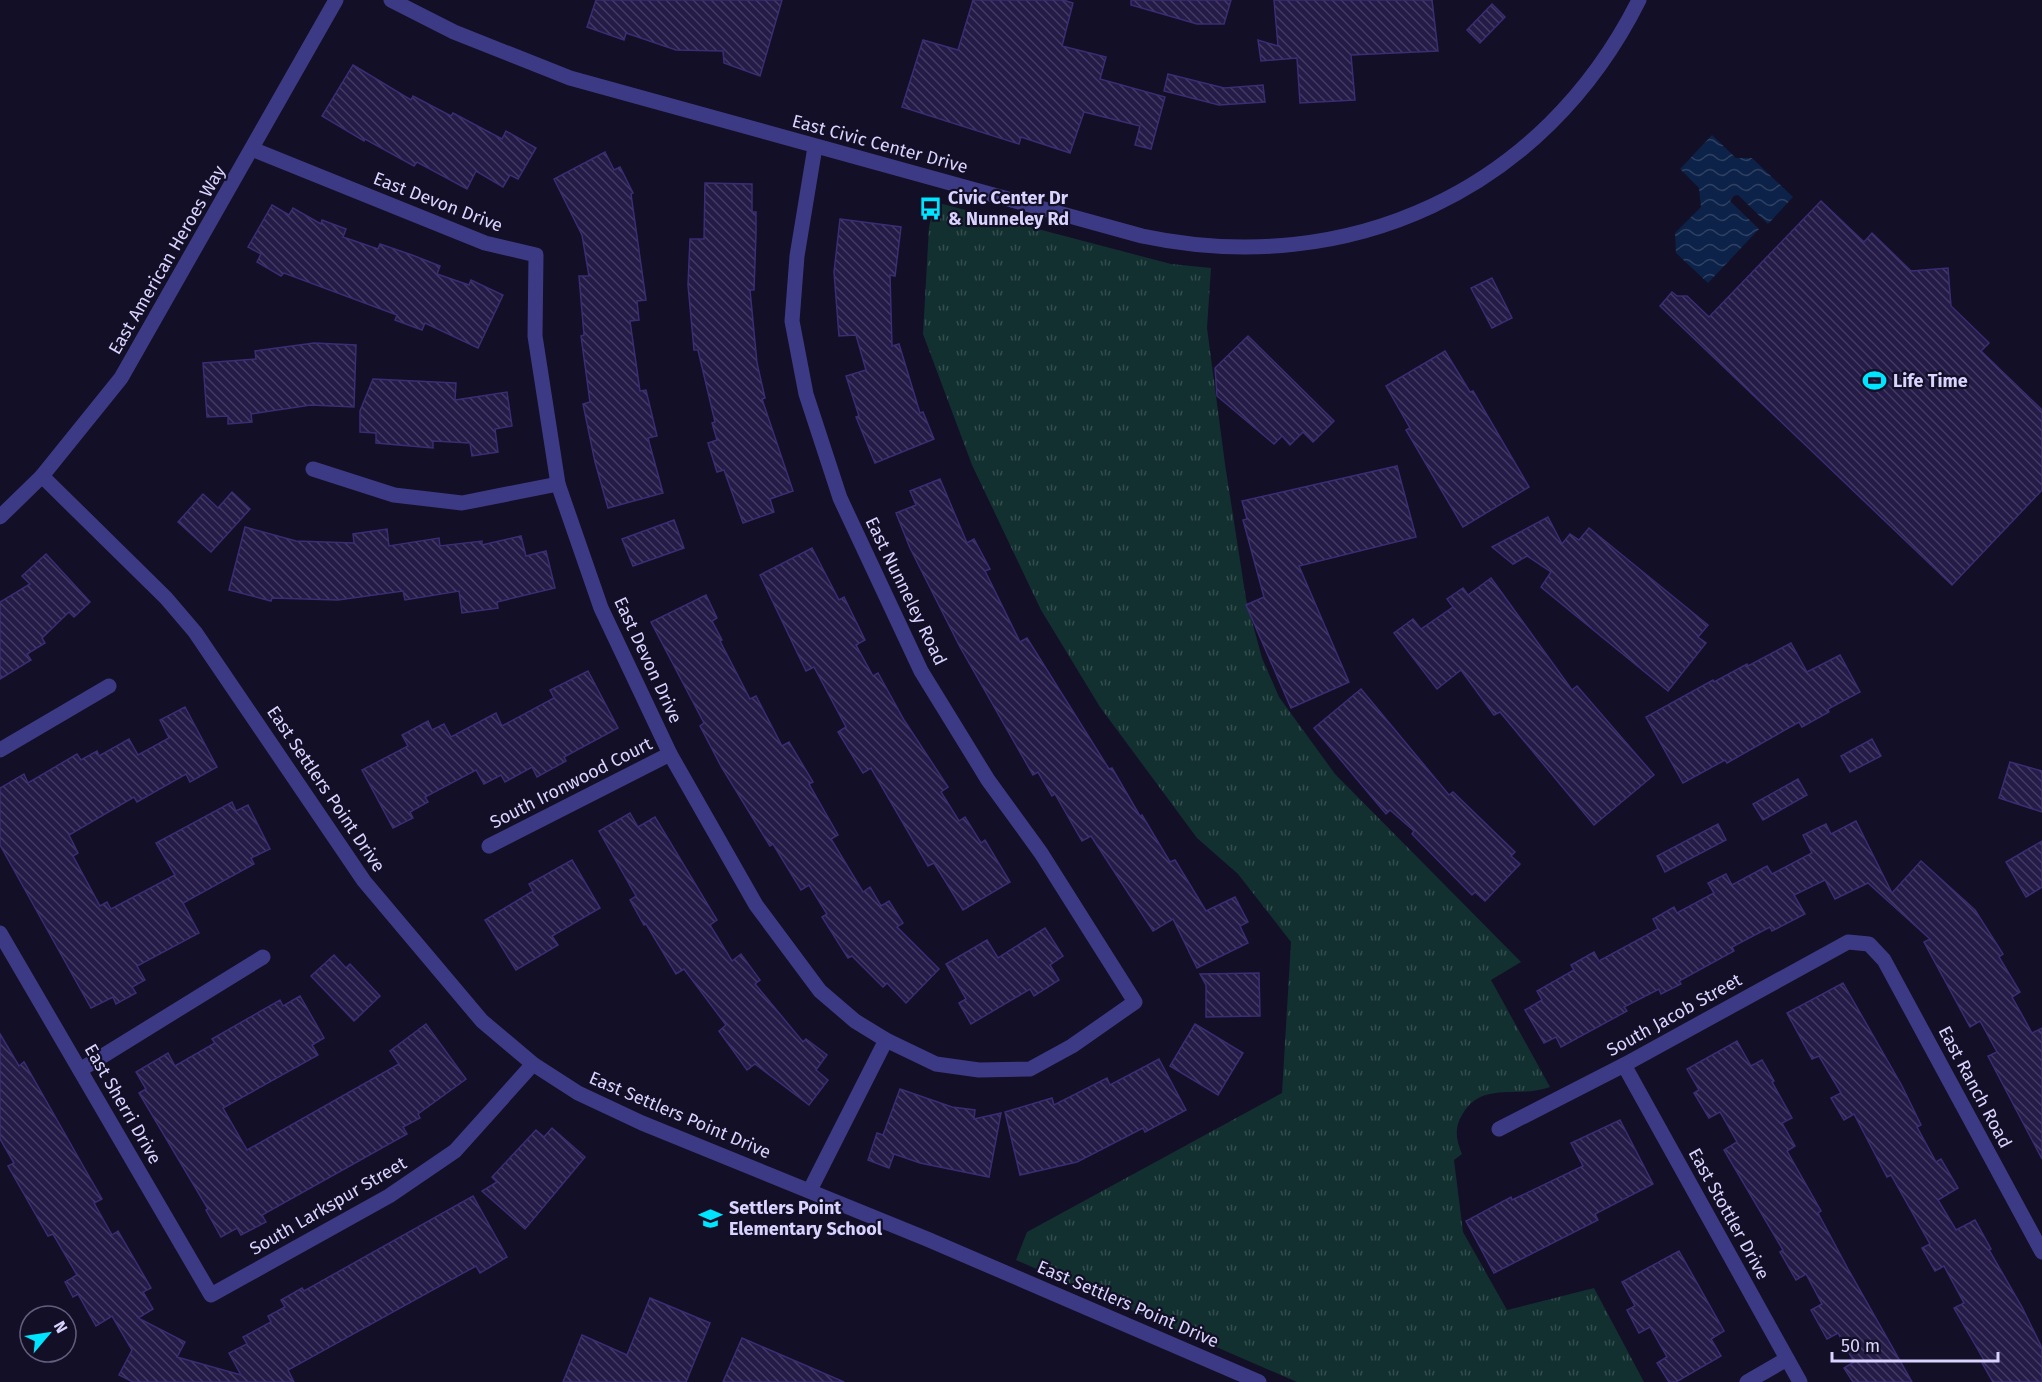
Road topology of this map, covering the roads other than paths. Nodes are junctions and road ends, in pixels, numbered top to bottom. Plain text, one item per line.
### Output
1 (336, 0) edge
2 (391, 0) edge
3 (1639, 0) edge
4 (815, 147) junction
5 (252, 149) junction
6 (313, 469) dead end
7 (42, 476) junction
8 (558, 484) junction
9 (0, 517) edge
10 (110, 686) dead end
11 (0, 750) edge
12 (670, 754) junction
13 (489, 846) dead end
14 (0, 933) edge
15 (1869, 944) joint
16 (263, 957) dead end
17 (1135, 1002) joint
18 (886, 1040) junction
19 (533, 1064) junction
20 (1624, 1065) junction
21 (80, 1070) junction
22 (1499, 1129) dead end
23 (810, 1190) junction
24 (2042, 1252) edge
25 (211, 1295) joint
26 (1786, 1359) junction
27 (1259, 1382) edge
28 (1747, 1382) edge
29 (1800, 1382) edge

1 - 5 street, East American Heroes Way
2 - 4 street, East Civic Center Drive
3 - 4 street, East Civic Center Drive
4 - 17 street, East Nunneley Road
5 - 7 street, East American Heroes Way
5 - 8 street, East Devon Drive
6 - 8 street
7 - 9 street, East American Heroes Way
7 - 19 street, East Settlers Point Drive
8 - 12 street, East Devon Drive
10 - 11 street
12 - 13 street, South Ironwood Court
12 - 18 street, East Devon Drive
14 - 21 street, East Sherri Drive
15 - 20 street, South Jacob Street
15 - 24 street, East Ranch Road
16 - 21 street
17 - 18 street, East Devon Drive
18 - 23 street
19 - 23 street, East Settlers Point Drive
19 - 25 street, South Larkspur Street
20 - 22 street, South Jacob Street
20 - 26 street, East Stottler Drive
21 - 25 street, East Sherri Drive
23 - 27 street, East Settlers Point Drive
26 - 28 street
26 - 29 street, East Stottler Drive

